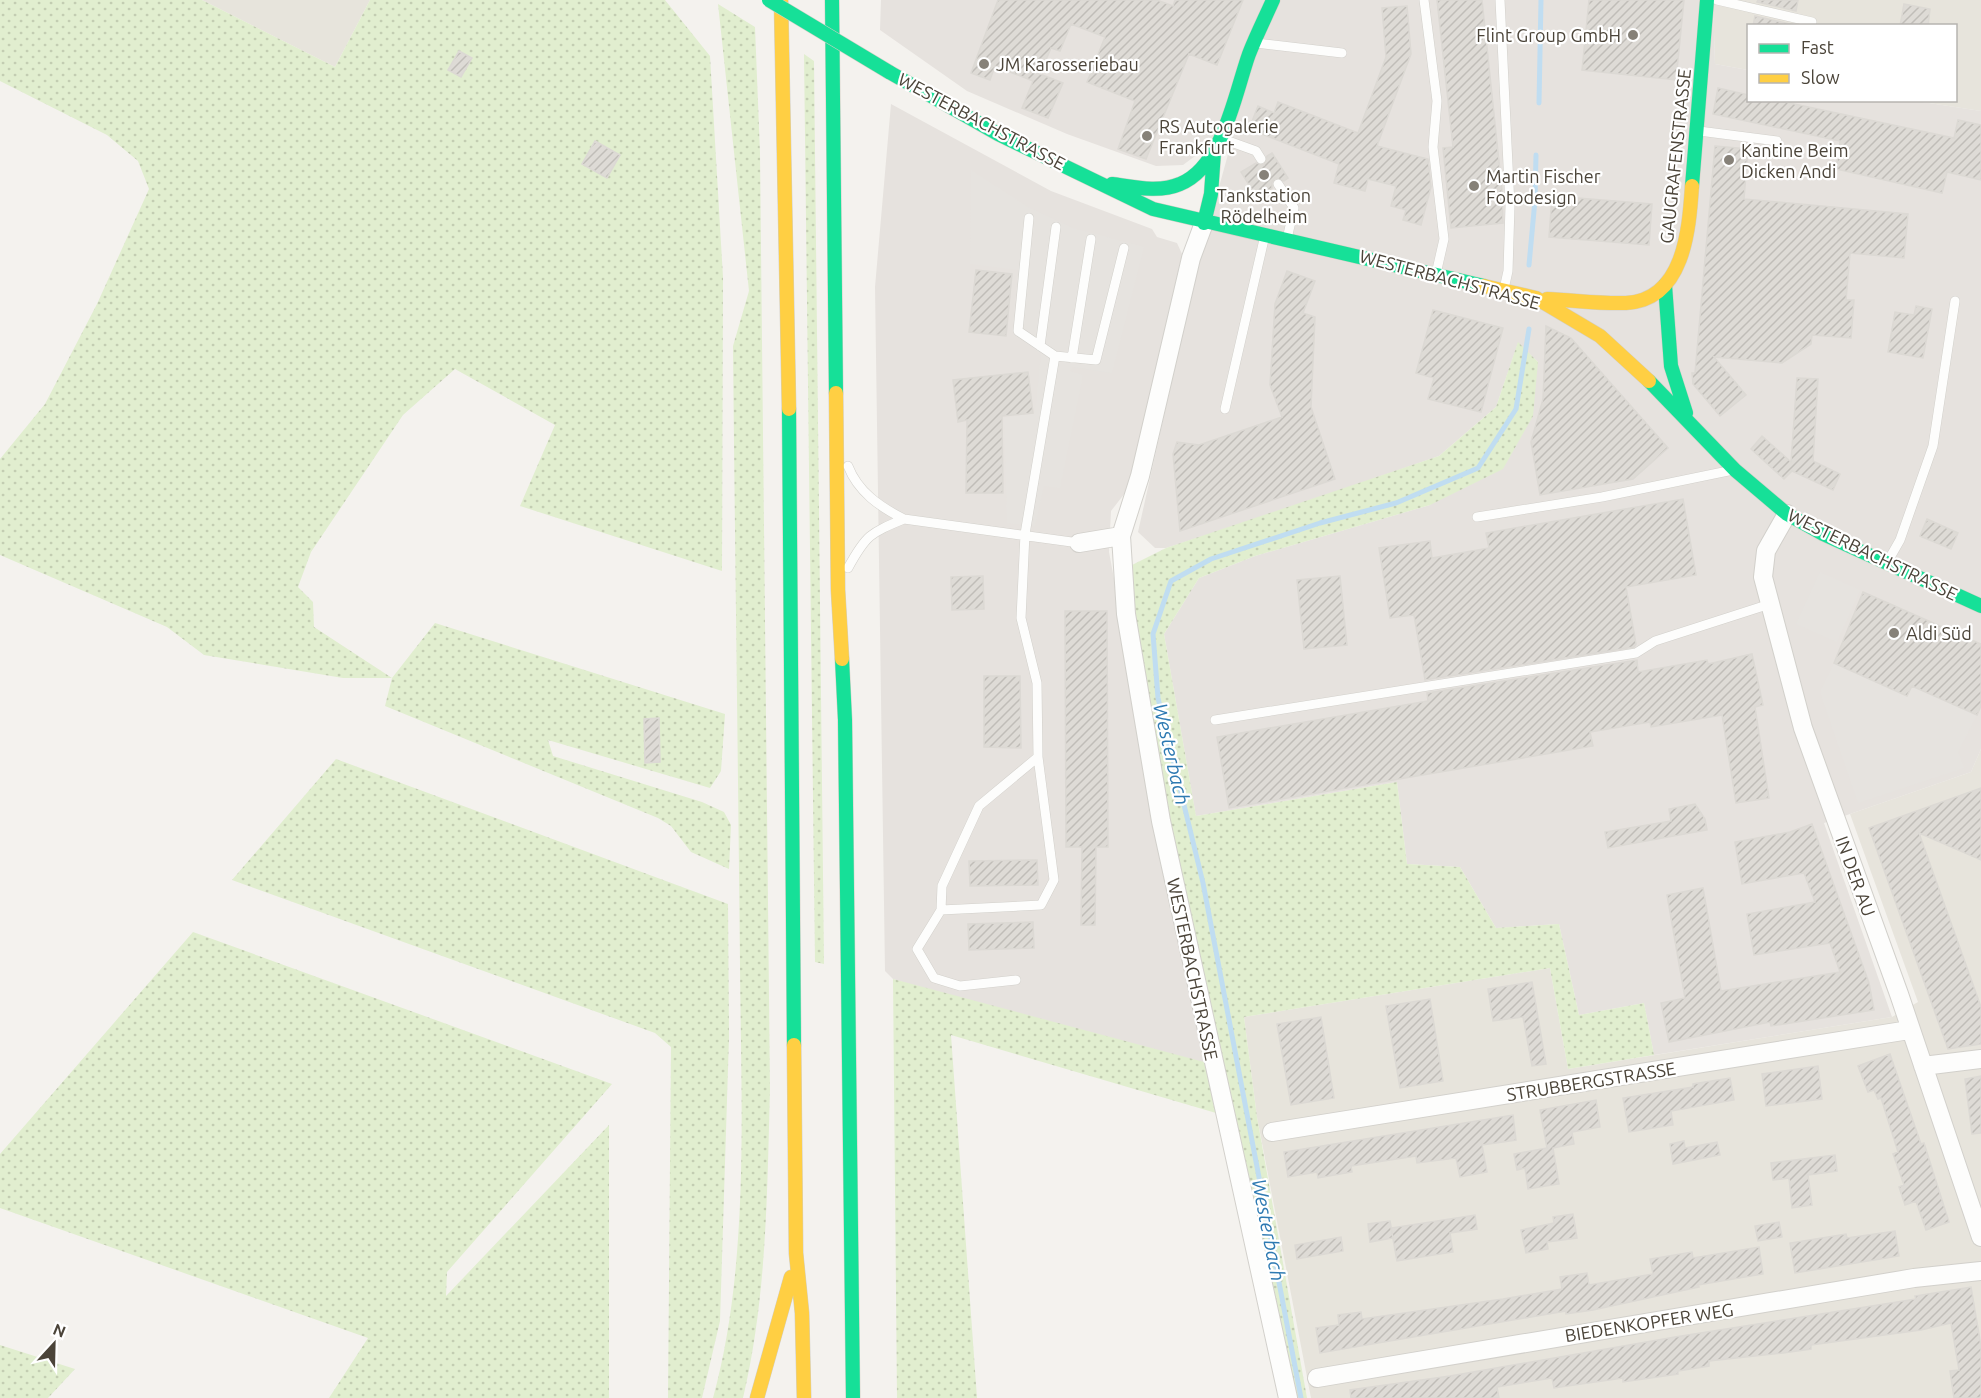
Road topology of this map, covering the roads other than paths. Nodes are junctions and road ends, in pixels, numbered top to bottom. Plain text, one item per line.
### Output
1 (769, 0) edge
2 (781, 0) edge
3 (832, 0) edge
4 (1273, 0) edge
5 (1424, 0) edge
6 (1500, 0) edge
7 (1707, 0) edge
8 (1717, 0) edge
9 (1812, 22) dead end
10 (1254, 42) junction
11 (1342, 53) dead end
12 (1696, 131) junction
13 (1219, 137) junction
14 (1777, 141) dead end
15 (1214, 151) junction
16 (1261, 159) dead end
17 (1098, 182) junction
18 (1278, 184) dead end
19 (1029, 218) dead end
20 (1204, 223) junction
21 (1056, 227) dead end
22 (1265, 235) junction
23 (1091, 238) dead end
24 (1287, 239) junction
25 (1124, 248) dead end
26 (1435, 274) junction
27 (1665, 285) junction
28 (1503, 291) junction
29 (1536, 298) junction
30 (1955, 301) dead end
31 (1040, 346) junction
32 (1055, 356) junction
33 (1072, 358) junction
34 (1225, 409) dead end
35 (1692, 423) junction
36 (837, 436) junction
37 (1735, 470) junction
38 (1787, 514) junction
39 (1477, 517) dead end
40 (904, 519) junction
41 (1025, 534) junction
42 (1121, 536) junction
43 (1079, 543) joint
44 (1887, 563) junction
45 (838, 590) junction
46 (1770, 604) junction
47 (1981, 606) edge
48 (1215, 720) dead end
49 (1038, 757) junction
50 (941, 910) junction
51 (1016, 980) dead end
52 (1909, 1030) junction
53 (1981, 1059) edge
54 (1923, 1066) junction
55 (1272, 1132) dead end
56 (1981, 1237) edge
57 (796, 1253) junction
58 (1981, 1271) edge
59 (1317, 1378) dead end
60 (757, 1398) edge
61 (804, 1398) edge
62 (853, 1398) edge
63 (1288, 1398) edge

1 - 17 main road, WESTERBACHSTRASSE, bridge
2 - 57 main road
3 - 36 main road
4 - 10 main road
5 - 26 lane
6 - 28 lane
7 - 12 main road, GAUGRAFENSTRASSE
8 - 9 lane
10 - 11 lane
10 - 13 main road
12 - 14 lane
12 - 27 main road, GAUGRAFENSTRASSE
13 - 15 main road
13 - 16 lane
15 - 17 main road
15 - 20 main road
17 - 20 main road, WESTERBACHSTRASSE
18 - 24 lane
19 - 31 lane
20 - 22 main road, WESTERBACHSTRASSE
20 - 42 street, WESTERBACHSTRASSE
21 - 31 lane
22 - 24 main road, WESTERBACHSTRASSE
22 - 34 lane
23 - 33 lane
24 - 26 main road, WESTERBACHSTRASSE
25 - 33 lane
26 - 28 main road, WESTERBACHSTRASSE
27 - 29 main road, GAUGRAFENSTRASSE
27 - 35 main road, WESTERBACHSTRASSE
28 - 29 main road, WESTERBACHSTRASSE
29 - 35 main road, WESTERBACHSTRASSE
30 - 44 lane
31 - 32 lane
32 - 33 lane
32 - 41 lane
35 - 37 main road, WESTERBACHSTRASSE
36 - 40 lane
36 - 45 main road
37 - 38 main road, WESTERBACHSTRASSE
37 - 39 lane
38 - 44 main road, WESTERBACHSTRASSE
38 - 46 street, IN DER AU
40 - 41 lane
40 - 45 lane
41 - 43 lane
41 - 49 lane
42 - 43 street
42 - 63 street, WESTERBACHSTRASSE
44 - 47 main road, WESTERBACHSTRASSE
45 - 62 main road
46 - 48 lane
46 - 52 street, IN DER AU
49 - 50 lane
49 - 50 lane
50 - 51 lane
52 - 54 street, IN DER AU
52 - 55 street, STRUBBERGSTRASSE
53 - 54 street
54 - 56 street, IN DER AU
57 - 60 main road
57 - 61 main road
58 - 59 street, BIEDENKOPFER WEG

